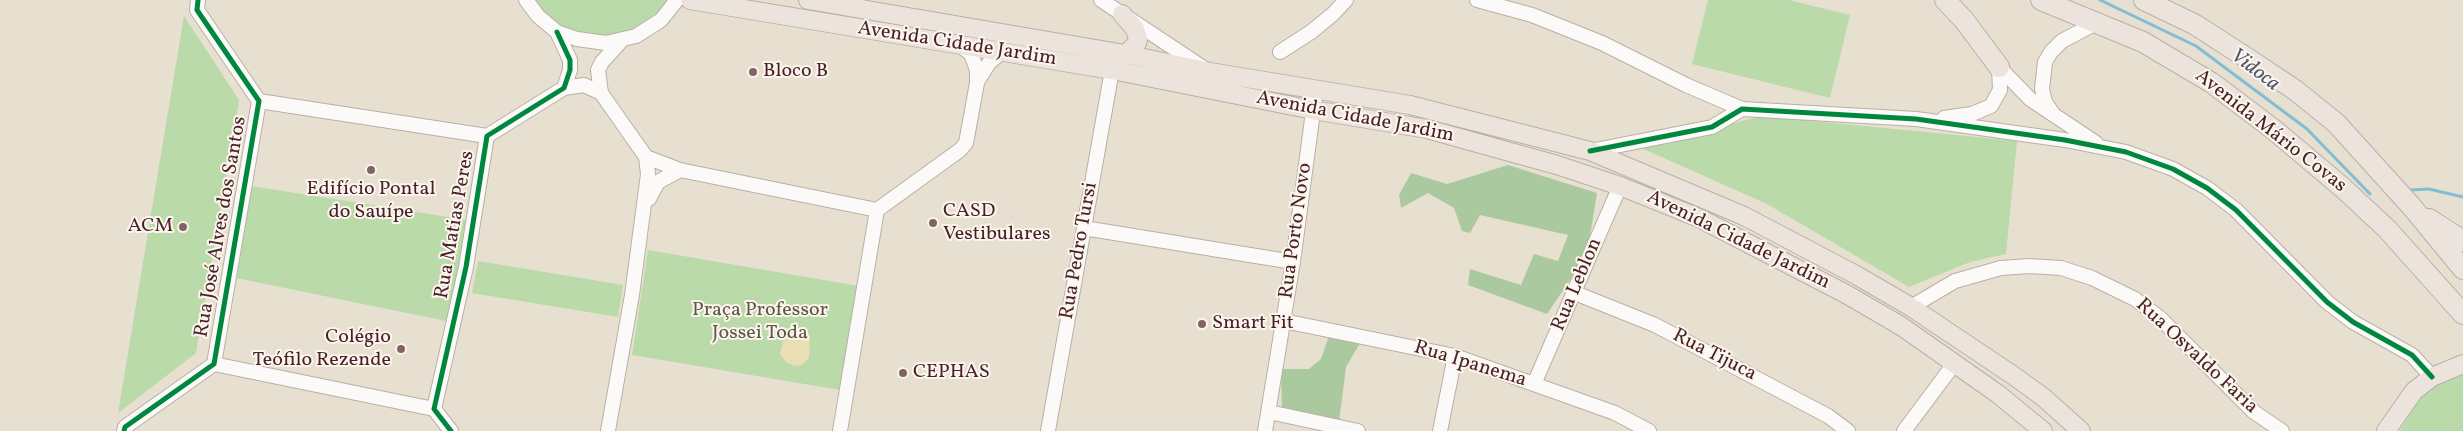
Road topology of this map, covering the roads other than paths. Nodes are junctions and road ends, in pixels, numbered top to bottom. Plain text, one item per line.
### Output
1 (198, 0) edge
2 (526, 0) edge
3 (676, 0) edge
4 (690, 0) edge
5 (808, 0) edge
6 (1101, 0) edge
7 (1346, 0) edge
8 (1477, 0) edge
9 (1945, 0) edge
10 (2041, 0) edge
11 (2144, 0) edge
12 (1122, 14) junction
13 (2098, 22) junction
14 (557, 32) junction
15 (622, 40) junction
16 (961, 46) junction
17 (1002, 52) junction
18 (1280, 52) dead end
19 (1125, 54) junction
20 (1999, 67) junction
21 (1112, 70) junction
22 (1210, 72) junction
23 (977, 83) junction
24 (564, 88) junction
25 (1316, 90) junction
26 (601, 93) junction
27 (259, 101) junction
28 (1742, 109) junction
29 (1313, 110) junction
30 (2055, 117) junction
31 (1916, 120) junction
32 (487, 136) junction
33 (2107, 148) junction
34 (1590, 150) junction
35 (646, 157) junction
36 (680, 170) junction
37 (1620, 186) junction
38 (644, 208) junction
39 (2412, 208) junction
40 (877, 210) junction
41 (1084, 228) junction
42 (2463, 241) edge
43 (1293, 262) junction
44 (2463, 269) edge
45 (1936, 292) junction
46 (1575, 293) junction
47 (1911, 307) junction
48 (2463, 314) edge
49 (1284, 321) junction
50 (1932, 321) junction
51 (1455, 356) junction
52 (214, 364) junction
53 (1954, 364) junction
54 (2460, 365) edge
55 (2432, 377) junction
56 (1534, 384) junction
57 (434, 409) junction
58 (1269, 412) junction
59 (124, 431) edge
60 (451, 431) edge
61 (608, 431) edge
62 (840, 431) edge
63 (1048, 431) edge
64 (1265, 431) edge
65 (1358, 431) edge
66 (1440, 431) edge
67 (1650, 431) edge
68 (1848, 431) edge
69 (1904, 431) edge
70 (2043, 431) edge
71 (2080, 431) edge
72 (2282, 431) edge
73 (2386, 431) edge

1 - 27 street, Rua José Alves dos Santos
2 - 14 street
3 - 15 street
4 - 16 main road, Avenida Cidade Jardim
5 - 19 main road, Avenida Cidade Jardim
6 - 12 street
7 - 18 street
8 - 28 street
9 - 20 highway
10 - 13 highway, Avenida Mário Covas
11 - 39 highway, Avenida Mário Covas
12 - 19 main road
12 - 22 street
13 - 30 street
13 - 48 highway, Avenida Mário Covas
14 - 15 street
14 - 24 street
15 - 26 street
16 - 17 main road, Avenida Cidade Jardim
16 - 23 street
17 - 21 main road, Avenida Cidade Jardim
17 - 23 street
19 - 21 main road
19 - 22 main road, Avenida Cidade Jardim
20 - 30 street
20 - 31 street
21 - 29 main road, Avenida Cidade Jardim
21 - 41 street, Rua Pedro Tursi
22 - 25 main road, Avenida Cidade Jardim
23 - 40 street
24 - 26 street
24 - 32 street, Rua Matias Peres
25 - 29 street, Rua Porto Novo
25 - 34 main road, Avenida Cidade Jardim
26 - 35 street
27 - 32 street
27 - 52 street, Rua José Alves dos Santos
28 - 31 street
28 - 34 street
29 - 37 main road, Avenida Cidade Jardim
29 - 43 street, Rua Porto Novo
30 - 33 street
31 - 33 street
32 - 57 street, Rua Matias Peres
33 - 55 street
34 - 47 main road, Avenida Cidade Jardim
35 - 36 street
35 - 38 street
36 - 38 street
36 - 40 street
37 - 46 street, Rua Leblon
37 - 53 main road, Avenida Cidade Jardim
38 - 61 street
39 - 42 highway
39 - 44 highway, Avenida Mário Covas
40 - 62 street
41 - 43 street
41 - 63 street, Rua Pedro Tursi
43 - 49 street, Rua Porto Novo
45 - 47 street, Rua Osvaldo Faria
45 - 50 street
45 - 72 street, Rua Osvaldo Faria
46 - 56 street, Rua Leblon
46 - 68 street, Rua Tijuca
47 - 50 main road, Avenida Cidade Jardim
49 - 51 street, Rua Ipanema
49 - 58 street, Rua Porto Novo
50 - 71 main road, Avenida Cidade Jardim
51 - 56 street, Rua Ipanema
51 - 66 street
52 - 57 street
52 - 59 street, Rua José Alves dos Santos
53 - 69 street
53 - 70 main road, Avenida Cidade Jardim
54 - 55 main road
55 - 73 main road
56 - 67 street, Rua Ipanema
57 - 60 street
58 - 64 street, Rua Porto Novo
58 - 65 street

